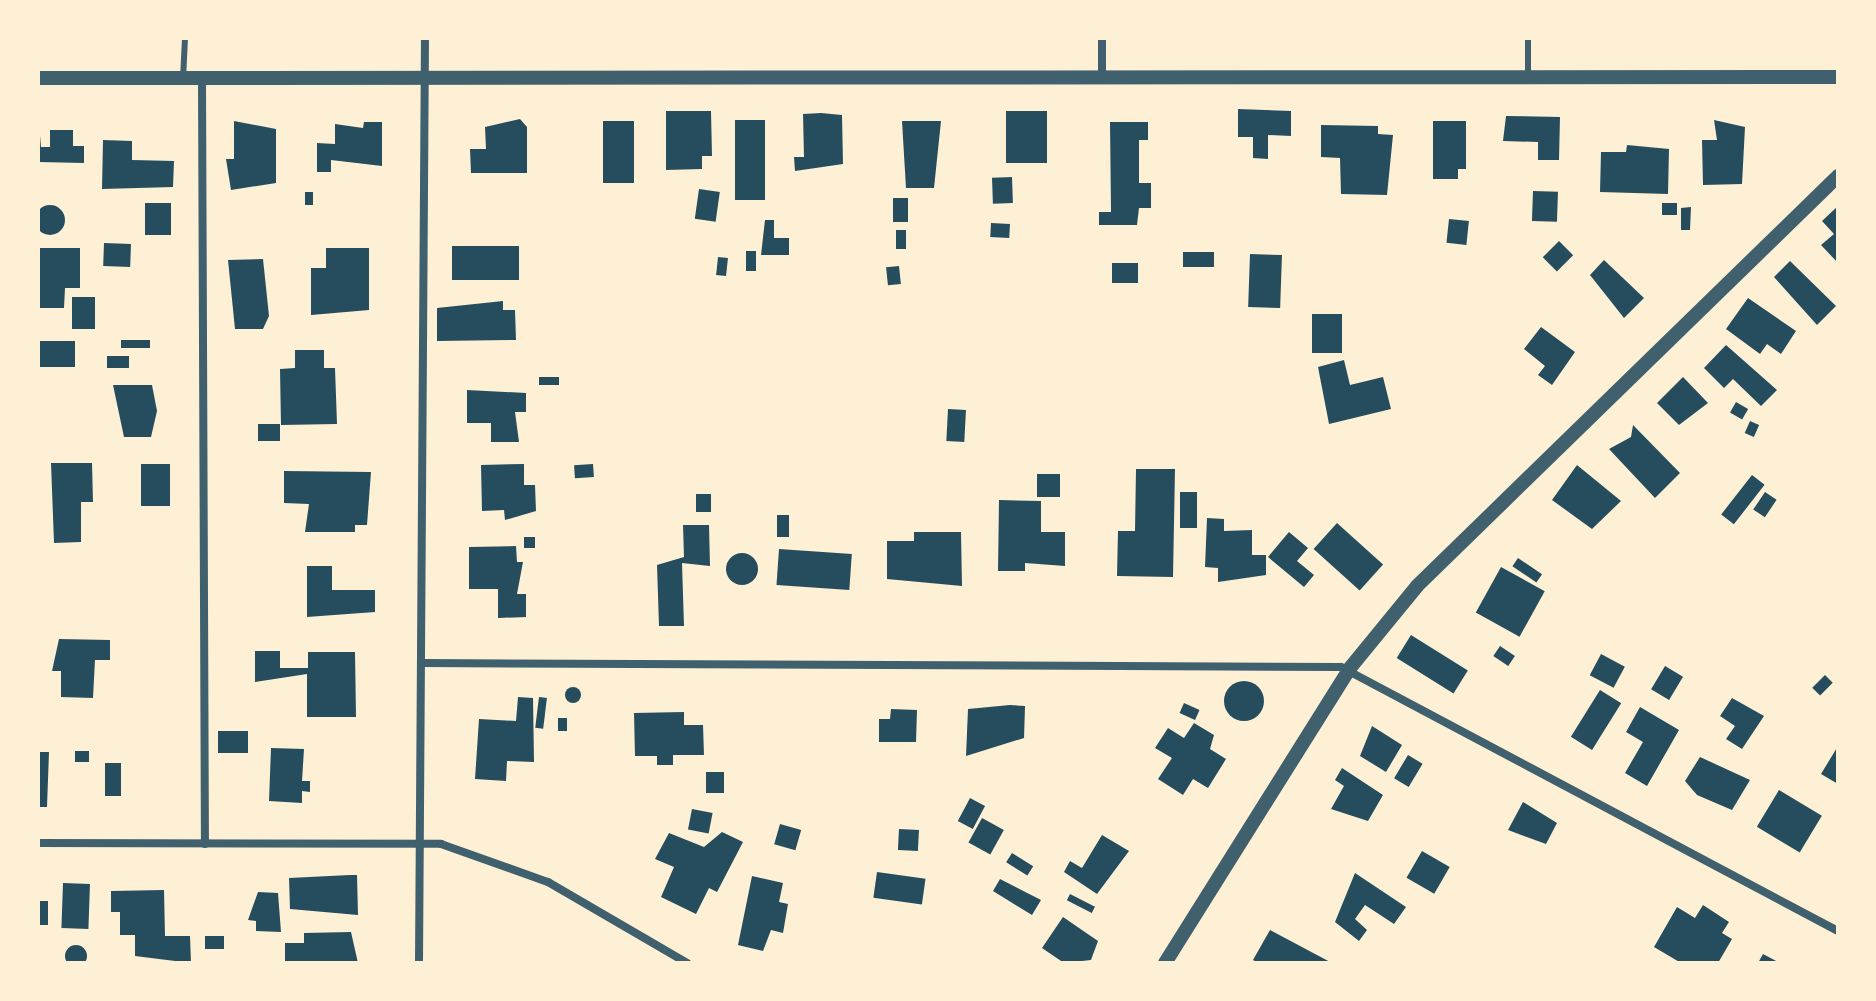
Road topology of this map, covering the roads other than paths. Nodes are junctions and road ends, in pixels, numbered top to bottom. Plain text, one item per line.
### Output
1 (185, 38) edge
2 (425, 38) edge
3 (1102, 38) edge
4 (1528, 38) edge
5 (1838, 77) edge
6 (38, 78) edge
7 (1528, 78) junction
8 (183, 79) junction
9 (202, 79) junction
10 (1102, 79) junction
11 (425, 80) junction
12 (1838, 176) edge
13 (421, 663) junction
14 (1350, 668) junction
15 (38, 843) edge
16 (205, 844) junction
17 (420, 844) junction
18 (1838, 931) edge
19 (419, 963) edge
20 (687, 963) edge
21 (1165, 963) edge

1 - 8 lane
2 - 11 street
3 - 10 street
4 - 7 lane
5 - 7 street
6 - 8 street
7 - 10 street
8 - 9 street
9 - 11 street
9 - 16 street
10 - 11 street
11 - 13 street
12 - 14 street
13 - 14 street
13 - 17 street
14 - 18 street
14 - 21 street
15 - 16 street
16 - 17 street
17 - 19 street
17 - 20 street

